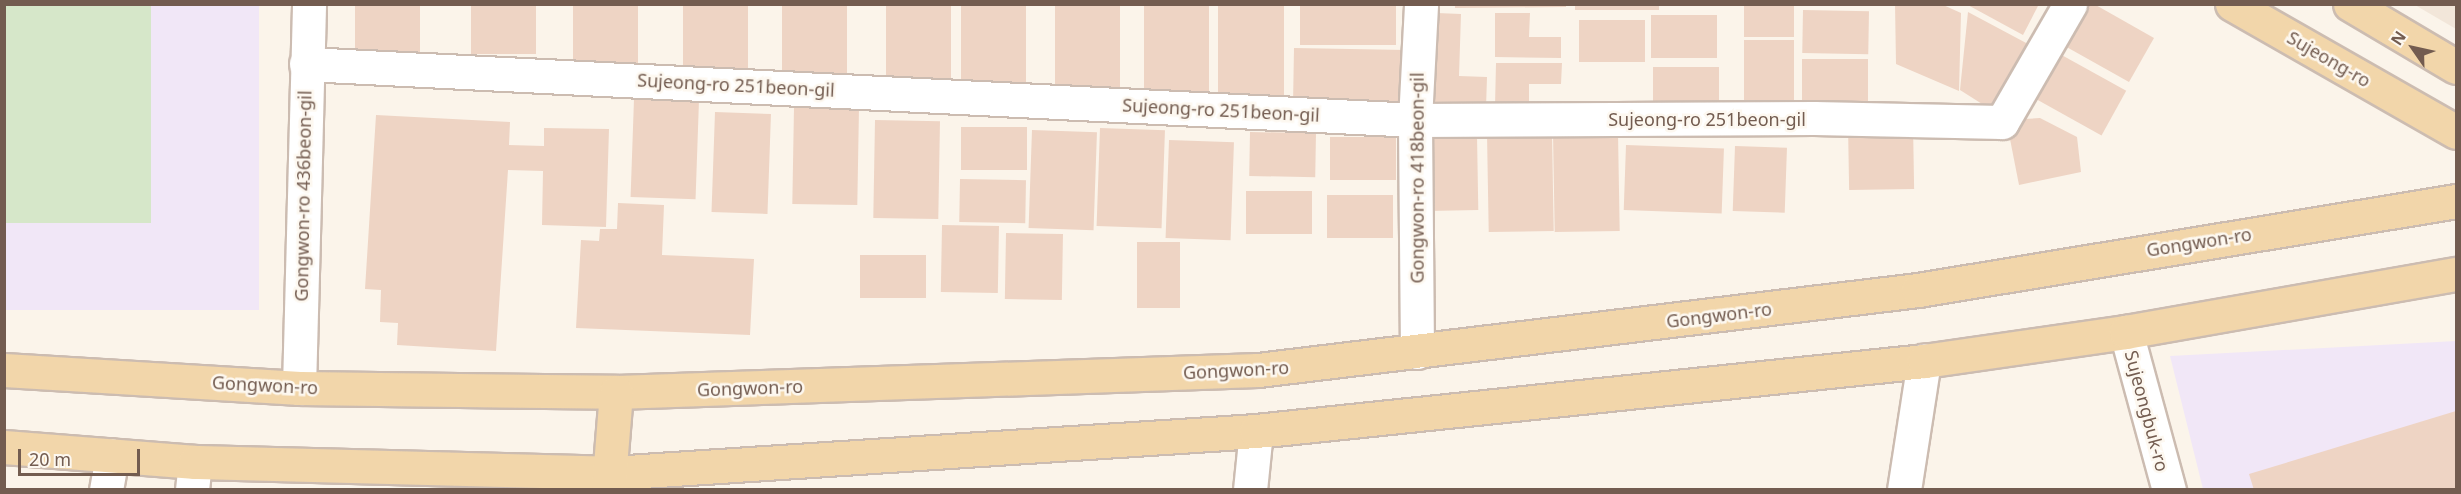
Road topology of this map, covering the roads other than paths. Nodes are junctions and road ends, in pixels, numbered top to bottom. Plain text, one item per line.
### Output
1 (309, 4) edge
2 (1420, 4) edge
3 (2070, 4) edge
4 (2232, 4) edge
5 (2350, 4) edge
6 (306, 64) junction
7 (2457, 68) edge
8 (1415, 120) junction
9 (2457, 132) edge
10 (2457, 201) edge
11 (2457, 274) edge
12 (2126, 332) junction
13 (1417, 352) junction
14 (1924, 361) junction
15 (4, 370) edge
16 (299, 388) junction
17 (616, 392) junction
18 (1256, 431) junction
19 (4, 447) edge
20 (112, 456) junction
21 (194, 476) edge
22 (610, 481) edge
23 (106, 489) edge
24 (1250, 489) edge
25 (1904, 489) edge
26 (2169, 489) edge

1 - 6 street, Gongwon-ro 436beon-gil
2 - 8 street, Gongwon-ro 418beon-gil
3 - 8 street, Sujeong-ro 251beon-gil
4 - 9 main road, Sujeong-ro
5 - 7 main road
6 - 8 street, Sujeong-ro 251beon-gil
6 - 16 street, Gongwon-ro 436beon-gil
8 - 13 street, Gongwon-ro 418beon-gil
10 - 13 main road, Gongwon-ro
11 - 12 main road
12 - 14 main road
12 - 26 street, Sujeongbuk-ro
13 - 17 main road, Gongwon-ro
14 - 18 main road
14 - 25 street
15 - 16 main road, Gongwon-ro
16 - 17 main road, Gongwon-ro
17 - 22 main road
18 - 22 main road
18 - 24 street
19 - 20 main road
20 - 21 main road
20 - 23 street
21 - 22 main road

